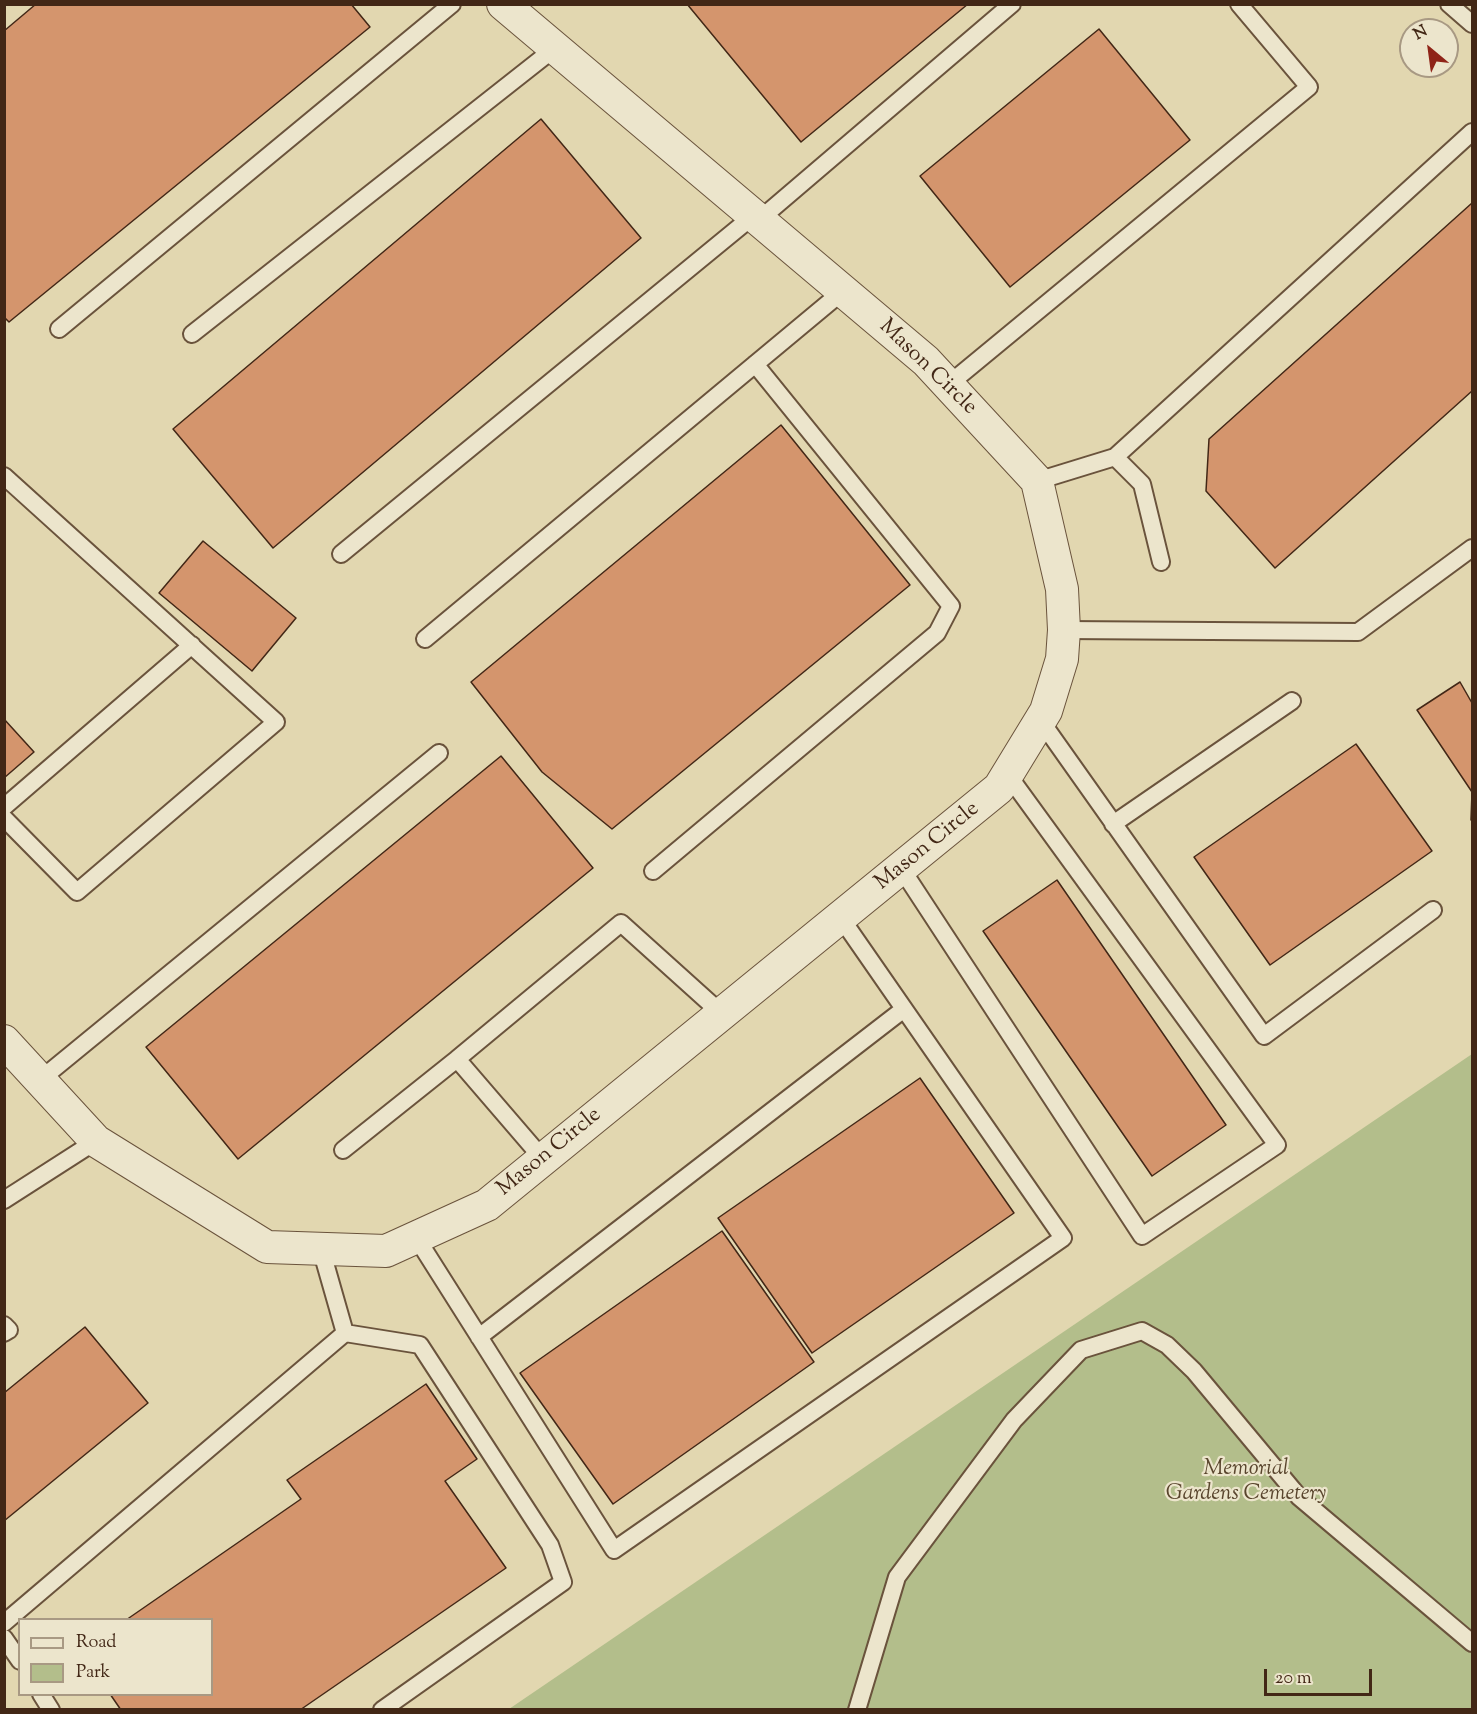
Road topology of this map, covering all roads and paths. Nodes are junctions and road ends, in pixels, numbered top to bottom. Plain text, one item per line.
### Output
1 (452, 4) edge
2 (503, 4) edge
3 (1012, 4) edge
4 (1239, 4) edge
5 (1449, 4) edge
6 (1473, 24) edge
7 (555, 48) junction
8 (1473, 132) edge
9 (756, 218) junction
10 (843, 291) junction
11 (59, 329) dead end
12 (192, 334) dead end
13 (755, 364) junction
14 (948, 385) junction
15 (1115, 457) junction
16 (4, 476) edge
17 (1037, 481) junction
18 (1473, 548) edge
19 (341, 554) dead end
20 (1161, 562) dead end
21 (1064, 630) junction
22 (425, 639) dead end
23 (192, 645) junction
24 (1292, 701) dead end
25 (1041, 721) junction
26 (439, 753) dead end
27 (1008, 776) junction
28 (4, 807) edge
29 (4, 818) edge
30 (1113, 824) junction
31 (902, 868) junction
32 (653, 871) dead end
33 (1433, 910) dead end
34 (841, 918) junction
35 (904, 1009) junction
36 (722, 1014) junction
37 (4, 1041) edge
38 (457, 1059) junction
39 (40, 1080) junction
40 (96, 1142) junction
41 (343, 1150) dead end
42 (543, 1159) junction
43 (4, 1200) edge
44 (416, 1237) junction
45 (321, 1249) junction
46 (4, 1325) edge
47 (4, 1333) edge
48 (345, 1333) junction
49 (479, 1337) junction
50 (4, 1623) edge
51 (4, 1638) edge
52 (1473, 1643) edge
53 (18, 1658) edge
54 (42, 1696) edge
55 (51, 1710) edge
56 (382, 1710) edge
57 (857, 1710) edge

1 - 11 lane
2 - 7 street, Mason Circle
3 - 9 lane
4 - 14 lane
5 - 6 lane
7 - 9 street, Mason Circle
7 - 12 lane
8 - 15 lane
9 - 10 street, Mason Circle
9 - 19 lane
10 - 13 lane
10 - 14 street, Mason Circle
13 - 22 lane
13 - 32 lane
14 - 17 street, Mason Circle
15 - 17 lane
15 - 20 lane
16 - 23 lane
17 - 21 street, Mason Circle
18 - 21 lane
21 - 25 street, Mason Circle
23 - 28 lane
23 - 29 lane
24 - 30 lane
25 - 27 street, Mason Circle
25 - 30 lane
26 - 39 lane
27 - 31 street, Mason Circle
27 - 31 lane
30 - 33 lane
31 - 34 street, Mason Circle
34 - 35 lane
34 - 36 street, Mason Circle
35 - 49 lane
35 - 49 lane
36 - 38 lane
36 - 42 street, Mason Circle
37 - 39 street, Mason Circle
38 - 41 lane
38 - 42 lane
39 - 40 street, Mason Circle
40 - 43 lane
40 - 45 street, Mason Circle
42 - 44 street, Mason Circle
44 - 45 street, Mason Circle
44 - 49 lane
45 - 48 lane
46 - 47 lane
48 - 50 lane
48 - 56 lane
51 - 53 lane
52 - 57 lane
54 - 55 lane

